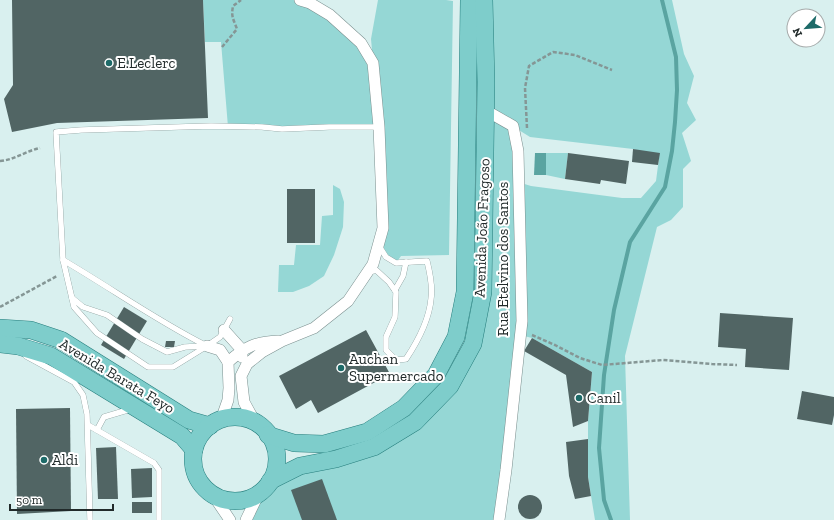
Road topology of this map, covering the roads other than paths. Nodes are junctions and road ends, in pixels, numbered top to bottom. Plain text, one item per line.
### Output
1 (300, 0) edge
2 (470, 0) edge
3 (484, 0) edge
4 (485, 110) junction
5 (379, 128) junction
6 (378, 245) junction
7 (63, 260) junction
8 (406, 262) junction
9 (367, 272) junction
10 (395, 290) junction
11 (72, 298) junction
12 (230, 319) dead end
13 (0, 328) edge
14 (224, 330) junction
15 (282, 341) junction
16 (0, 344) edge
17 (18, 346) junction
18 (207, 346) junction
19 (242, 350) junction
20 (228, 362) junction
21 (241, 376) junction
22 (135, 408) junction
23 (215, 423) junction
24 (88, 425) junction
25 (262, 429) junction
26 (97, 430) junction
27 (194, 450) junction
28 (265, 487) junction
29 (214, 495) junction
30 (90, 520) edge
31 (159, 520) edge
32 (230, 520) edge
33 (246, 520) edge
34 (499, 520) edge

1 - 5 street
2 - 25 main road, Avenida João Fragoso
3 - 4 main road, Avenida João Fragoso
4 - 28 main road, Avenida João Fragoso
4 - 34 street, Rua Etelvino dos Santos
5 - 6 street
5 - 7 lane
6 - 8 lane
6 - 9 street
7 - 11 lane
7 - 18 lane
8 - 10 lane
8 - 10 lane
9 - 10 lane
9 - 15 street
11 - 18 lane
11 - 18 lane
12 - 14 lane
13 - 23 main road, Avenida Barata Feyo
14 - 18 lane
14 - 19 street
15 - 19 street
15 - 21 street
16 - 17 main road, Avenida Barata Feyo
17 - 22 main road, Avenida Barata Feyo
17 - 24 lane
18 - 20 street
19 - 20 street
19 - 21 street
20 - 23 street
21 - 25 street
22 - 26 lane
22 - 27 main road, Avenida Barata Feyo
23 - 25 main road
23 - 27 main road
24 - 26 lane
24 - 30 lane
25 - 28 main road
26 - 31 lane
27 - 29 main road
28 - 29 main road
28 - 33 street
29 - 32 street

